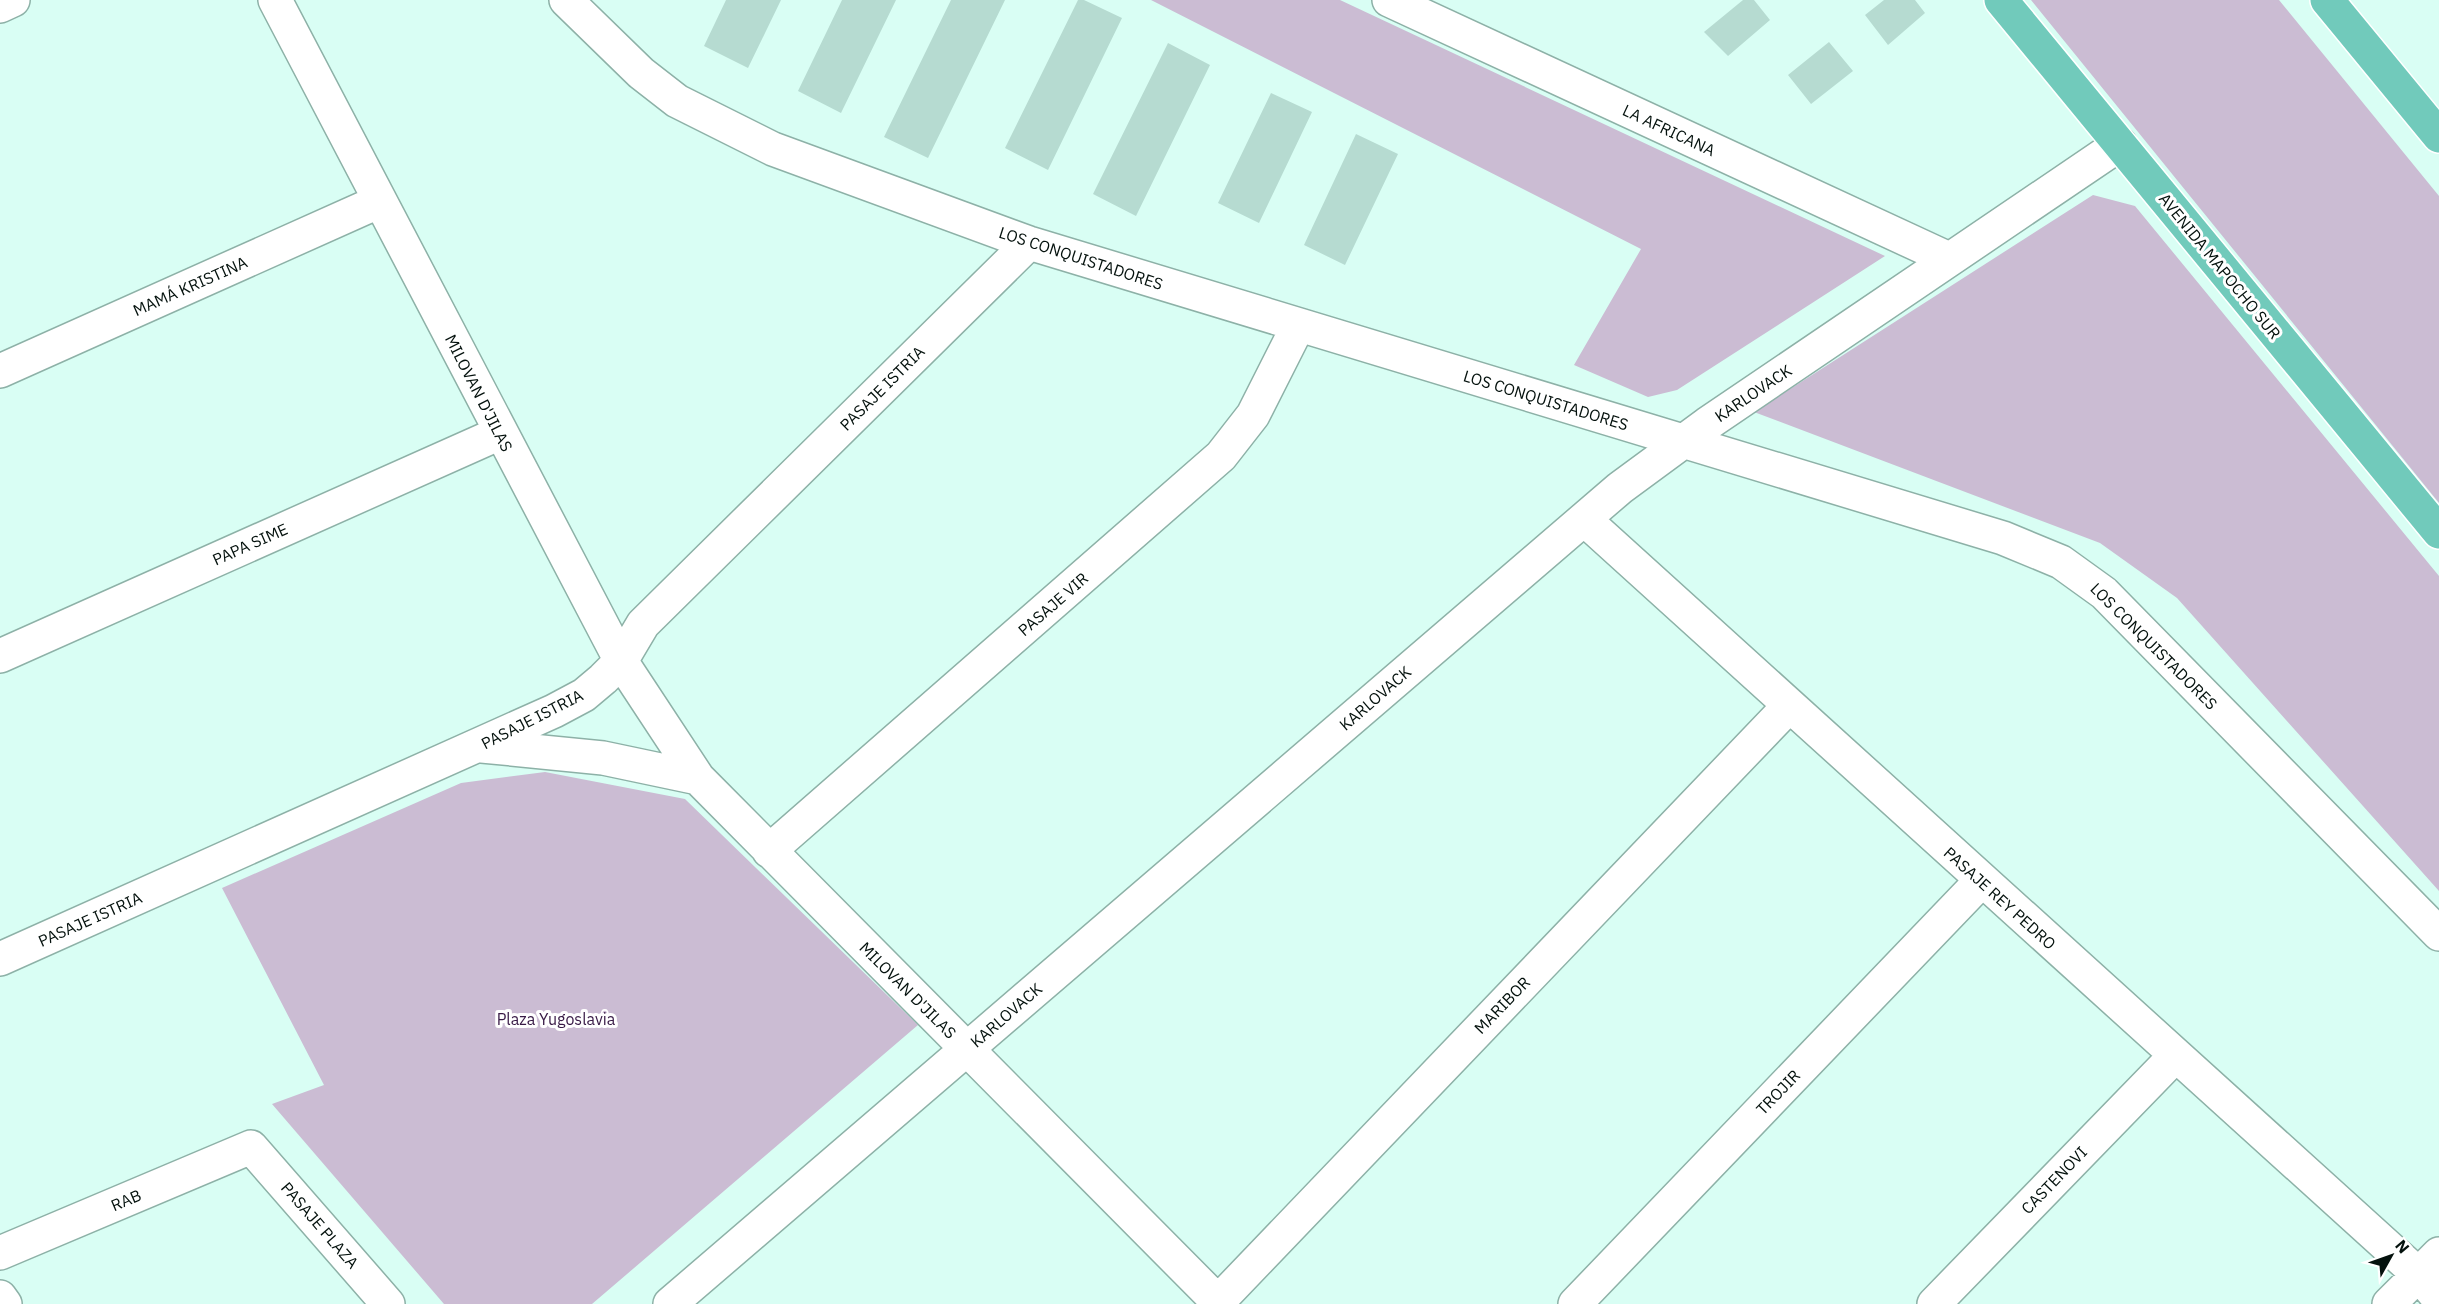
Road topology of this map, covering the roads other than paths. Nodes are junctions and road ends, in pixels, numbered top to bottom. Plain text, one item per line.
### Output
1 (13, 0) edge
2 (275, 0) edge
3 (566, 0) edge
4 (1389, 0) edge
5 (2001, 0) edge
6 (2327, 0) edge
7 (0, 6) edge
8 (2434, 121) edge
9 (2120, 144) junction
10 (380, 201) junction
11 (1029, 243) junction
12 (1949, 260) junction
13 (1298, 326) junction
14 (0, 371) edge
15 (500, 433) junction
16 (1683, 441) junction
17 (1584, 519) junction
18 (2439, 532) edge
19 (0, 656) edge
20 (621, 661) junction
21 (1789, 706) junction
22 (480, 746) junction
23 (698, 778) junction
24 (768, 851) junction
25 (1981, 881) junction
26 (2439, 934) edge
27 (0, 959) edge
28 (968, 1048) junction
29 (2175, 1056) junction
30 (251, 1147) joint
31 (0, 1253) edge
32 (2429, 1264) edge
33 (0, 1297) edge
34 (2439, 1299) edge
35 (1218, 1303) edge
36 (5, 1304) edge
37 (388, 1304) edge
38 (670, 1304) edge
39 (1575, 1304) edge
40 (1934, 1304) edge
41 (2389, 1304) edge

1 - 7 street
2 - 10 street, MILOVAN D'JILAS
3 - 11 street, LOS CONQUISTADORES
4 - 12 street, LA AFRICANA
5 - 9 main road, AVENIDA MAPOCHO SUR
6 - 8 main road
9 - 12 street, KARLOVACK
9 - 18 main road, AVENIDA MAPOCHO SUR
10 - 14 street, MAMÁ KRISTINA
10 - 15 street, MILOVAN D'JILAS
11 - 13 street, LOS CONQUISTADORES
11 - 20 street, PASAJE ISTRIA
12 - 16 street, KARLOVACK
13 - 16 street, LOS CONQUISTADORES
13 - 24 street, PASAJE VIR
15 - 19 street, PAPA SIME
15 - 20 street, MILOVAN D'JILAS
16 - 17 street, KARLOVACK
16 - 26 street, LOS CONQUISTADORES
17 - 21 street, PASAJE REY PEDRO
17 - 28 street, KARLOVACK
20 - 22 street, PASAJE ISTRIA
20 - 23 street, MILOVAN D'JILAS
21 - 25 street, PASAJE REY PEDRO
21 - 35 street, MARIBOR
22 - 23 street
22 - 27 street, PASAJE ISTRIA
23 - 24 street, MILOVAN D'JILAS
24 - 28 street, MILOVAN D'JILAS
25 - 29 street, PASAJE REY PEDRO
25 - 39 street, TROJIR
28 - 35 street, MILOVAN D'JILAS
28 - 38 street, KARLOVACK
29 - 32 street, PASAJE REY PEDRO
29 - 40 street, CASTENOVI
30 - 31 street, RAB
30 - 37 street, PASAJE PLAZA
32 - 34 street, PASAJE REY PEDRO
32 - 41 street
33 - 36 street

